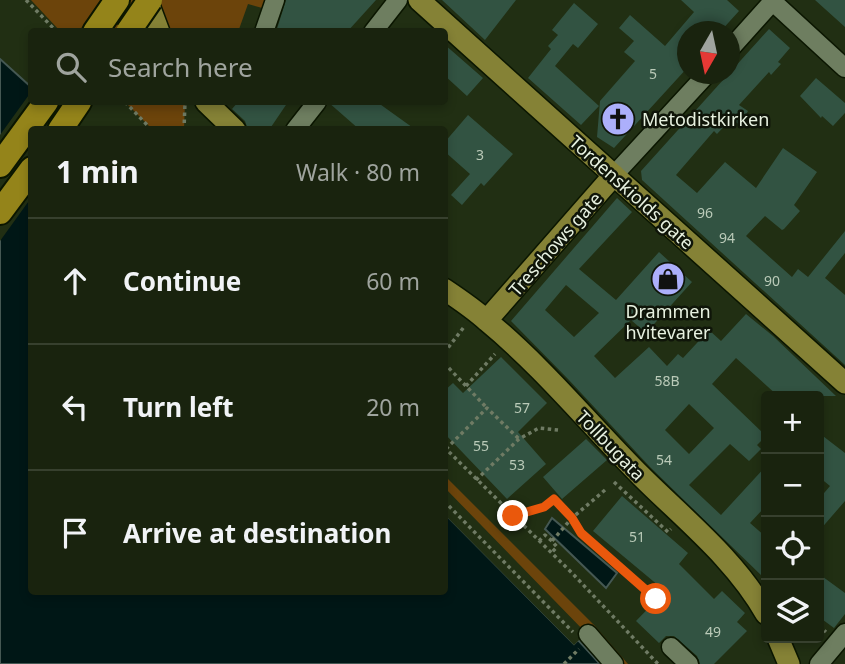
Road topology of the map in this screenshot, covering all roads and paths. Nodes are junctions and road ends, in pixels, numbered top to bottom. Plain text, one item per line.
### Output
1 (26, 0) edge
2 (117, 0) edge
3 (148, 0) edge
4 (275, 0) edge
5 (398, 0) edge
6 (419, 0) edge
7 (772, 1) edge
8 (53, 28) edge
9 (98, 28) edge
10 (130, 28) edge
11 (158, 28) edge
12 (265, 28) edge
13 (376, 28) edge
14 (740, 38) edge
15 (845, 68) edge
16 (698, 84) edge
17 (44, 105) edge
18 (77, 105) edge
19 (128, 105) edge
20 (184, 105) edge
21 (315, 105) edge
22 (217, 106) edge
23 (28, 126) edge
24 (63, 126) edge
25 (148, 126) edge
26 (184, 126) edge
27 (232, 126) edge
28 (298, 126) edge
29 (28, 127) edge
30 (0, 165) edge
31 (28, 174) edge
32 (614, 176) junction
33 (0, 212) edge
34 (448, 292) edge
35 (482, 316) junction
36 (508, 340) junction
37 (448, 349) edge
38 (448, 367) edge
39 (845, 383) edge
40 (466, 386) junction
41 (487, 408) junction
42 (558, 430) dead end
43 (519, 439) junction
44 (448, 445) edge
45 (448, 451) edge
46 (476, 480) junction
47 (606, 491) dead end
48 (448, 505) edge
49 (513, 516) junction
50 (572, 518) junction
51 (539, 541) junction
52 (552, 541) junction
53 (551, 553) junction
54 (656, 599) dead end
55 (761, 606) edge
56 (845, 633) edge
57 (589, 636) junction
58 (780, 643) edge
59 (671, 647) dead end
60 (564, 664) edge
61 (614, 664) edge
62 (658, 664) edge
63 (689, 664) edge
64 (789, 664) edge
65 (819, 664) edge

1 - 8 path
2 - 9 highway
3 - 10 highway, bridge
3 - 11 main road
4 - 12 street
5 - 13 street
6 - 32 main road, Tordenskiolds gate
7 - 14 street
7 - 15 street
16 - 32 street, Treschows gate
17 - 23 highway
18 - 24 highway
19 - 25 path
20 - 26 path
21 - 28 street
22 - 27 main road
29 - 30 highway
31 - 33 highway
32 - 35 main road, Treschows gate
32 - 39 main road, Tordenskiolds gate
34 - 35 main road, Tollbugata
35 - 36 main road, Tollbugata
35 - 37 path
36 - 40 path
36 - 55 main road, Tollbugata
38 - 40 path
40 - 41 path
41 - 43 path
41 - 44 path
42 - 43 path
43 - 46 path
45 - 46 path
46 - 49 path
47 - 50 path
48 - 57 path
49 - 50 path
49 - 51 path
50 - 52 path
50 - 54 path
51 - 52 path
51 - 53 path
52 - 53 path
53 - 62 path
56 - 65 street
57 - 60 path
57 - 61 street
58 - 64 main road
59 - 63 street

